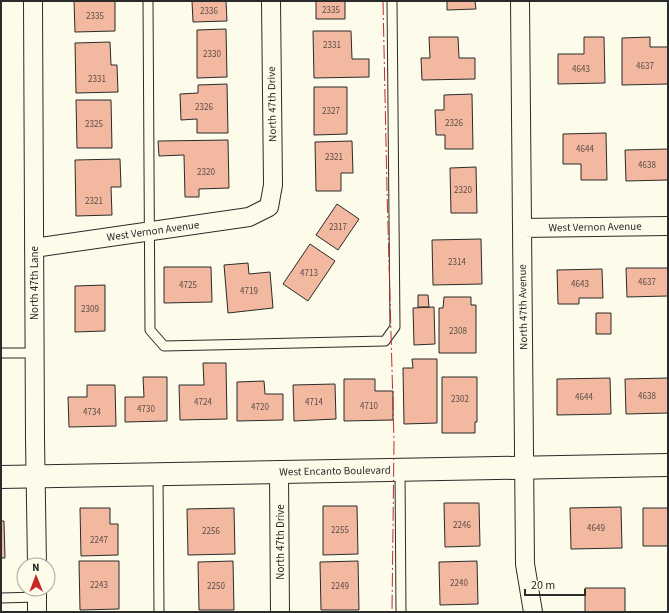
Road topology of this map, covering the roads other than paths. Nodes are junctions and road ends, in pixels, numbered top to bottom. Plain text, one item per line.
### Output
1 (32, 1) edge
2 (148, 1) edge
3 (271, 1) edge
4 (392, 1) edge
5 (520, 1) edge
6 (269, 207) joint
7 (668, 226) edge
8 (522, 228) junction
9 (149, 232) junction
10 (34, 248) junction
11 (1, 353) edge
12 (34, 353) junction
13 (668, 465) edge
14 (524, 468) junction
15 (400, 470) junction
16 (279, 472) junction
17 (158, 474) junction
18 (35, 476) junction
19 (1, 477) edge
20 (37, 557) edge
21 (1, 598) edge
22 (37, 599) edge
23 (159, 612) edge
24 (280, 612) edge
25 (401, 612) edge
26 (533, 612) edge

1 - 10 street, North 47th Lane
2 - 9 lane
3 - 6 street, North 47th Drive
4 - 9 lane
5 - 8 street, North 47th Avenue
6 - 9 street, West Vernon Avenue
7 - 8 street, West Vernon Avenue
8 - 14 street, North 47th Avenue
9 - 10 street, West Vernon Avenue
10 - 12 street, North 47th Lane
11 - 12 lane
12 - 18 street, North 47th Lane
13 - 14 street, West Encanto Boulevard
14 - 15 street, West Encanto Boulevard
14 - 26 street, North 47th Avenue
15 - 16 street, West Encanto Boulevard
15 - 25 lane
16 - 17 street, West Encanto Boulevard
16 - 24 street, North 47th Drive
17 - 18 street, West Encanto Boulevard
17 - 23 lane
18 - 19 street, West Encanto Boulevard
18 - 20 street, North 47th Lane
21 - 22 lane

